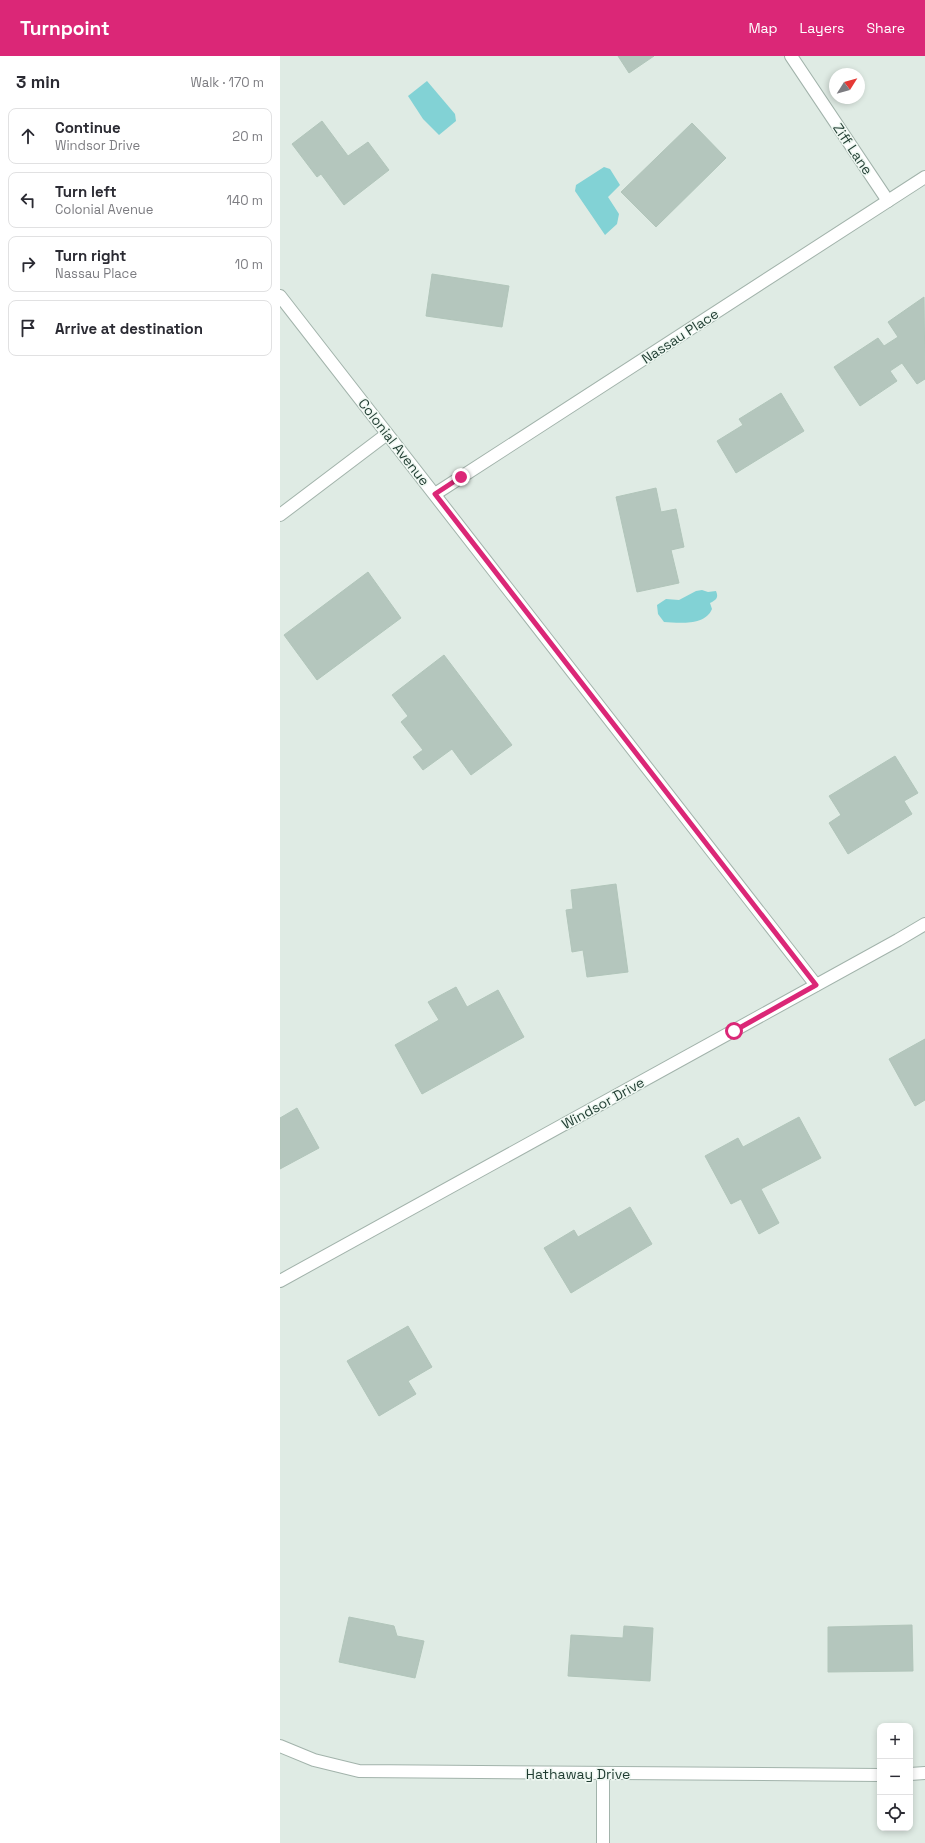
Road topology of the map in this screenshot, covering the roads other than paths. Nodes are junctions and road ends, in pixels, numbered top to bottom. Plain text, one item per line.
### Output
1 (791, 56) edge
2 (925, 178) edge
3 (888, 201) junction
4 (280, 296) edge
5 (387, 434) junction
6 (435, 494) junction
7 (280, 515) edge
8 (925, 924) edge
9 (816, 985) junction
10 (280, 1281) edge
11 (280, 1746) edge
12 (925, 1773) edge
13 (603, 1774) junction
14 (913, 1774) edge
15 (877, 1775) edge
16 (603, 1843) edge

1 - 3 street, Ziff Lane
2 - 3 street, Nassau Place
3 - 6 street, Nassau Place
4 - 5 street, Colonial Avenue
5 - 6 street, Colonial Avenue
5 - 7 street
6 - 9 street, Colonial Avenue
8 - 9 street, Windsor Drive
9 - 10 street, Windsor Drive
11 - 13 street, Hathaway Drive
12 - 14 street
13 - 15 street, Hathaway Drive
13 - 16 street

